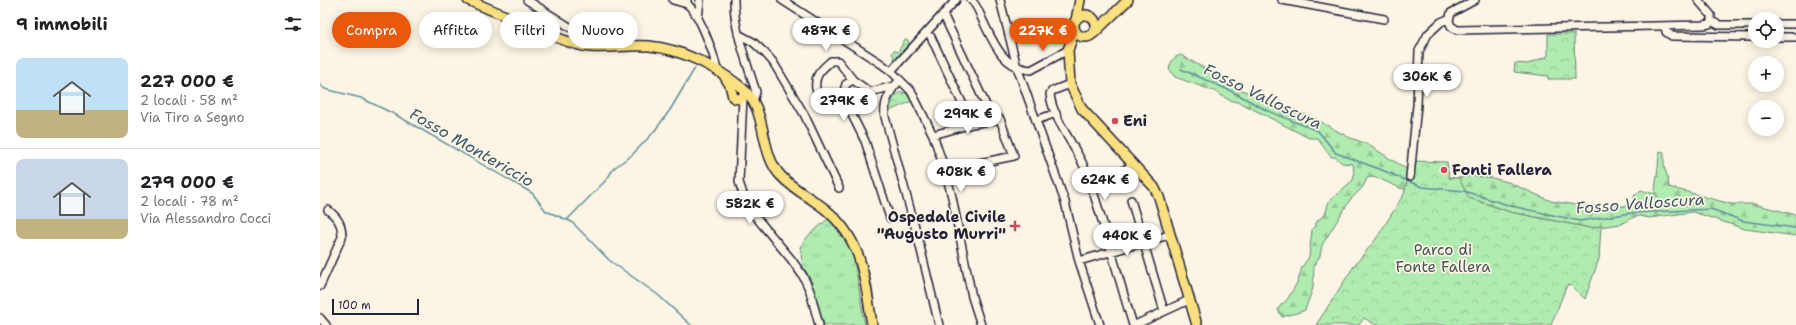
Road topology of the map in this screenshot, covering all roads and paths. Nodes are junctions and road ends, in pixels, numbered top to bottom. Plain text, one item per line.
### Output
1 (468, 0) edge
2 (527, 0) edge
3 (673, 0) edge
4 (734, 0) edge
5 (782, 0) edge
6 (956, 0) edge
7 (971, 0) edge
8 (1000, 0) edge
9 (1128, 0) edge
10 (1282, 0) edge
11 (1475, 0) edge
12 (1698, 0) edge
13 (1080, 2) edge
14 (699, 3) edge
15 (792, 3) edge
16 (688, 4) edge
17 (943, 14) junction
18 (1090, 18) junction
19 (1109, 18) junction
20 (1384, 19) dead end
21 (1448, 19) junction
22 (698, 20) junction
23 (1076, 20) junction
24 (1711, 21) junction
25 (1784, 24) edge
26 (1796, 24) edge
27 (1748, 25) edge
28 (568, 26) edge
29 (1665, 26) junction
30 (1074, 30) junction
31 (1094, 33) junction
32 (738, 34) junction
33 (931, 37) dead end
34 (1082, 37) junction
35 (1748, 37) edge
36 (1784, 37) edge
37 (1796, 37) edge
38 (568, 42) edge
39 (638, 46) edge
40 (1068, 50) junction
41 (1069, 61) junction
42 (1017, 66) junction
43 (1031, 70) junction
44 (891, 71) junction
45 (720, 72) junction
46 (853, 80) junction
47 (900, 80) junction
48 (1024, 84) junction
49 (1070, 84) junction
50 (894, 86) junction
51 (816, 89) dead end
52 (739, 93) junction
53 (753, 103) junction
54 (1056, 113) junction
55 (997, 119) junction
56 (1036, 120) junction
57 (972, 124) junction
58 (933, 135) junction
59 (1134, 164) junction
60 (945, 170) junction
61 (1410, 177) dead end
62 (839, 188) dead end
63 (1092, 190) junction
64 (1131, 200) dead end
65 (328, 210) dead end
66 (890, 218) dead end
67 (1170, 235) junction
68 (1144, 243) junction
69 (1110, 252) junction
70 (1079, 261) junction
71 (320, 286) edge
72 (1189, 300) junction
73 (1164, 311) junction
74 (320, 318) edge
75 (1196, 322) edge
76 (326, 325) edge
77 (819, 325) edge
78 (872, 325) edge
79 (938, 325) edge
80 (981, 325) edge
81 (1100, 325) edge
82 (1134, 325) edge

1 - 38 main road
2 - 28 street
3 - 16 street
4 - 32 street
5 - 15 street
6 - 17 street
7 - 42 street
8 - 42 street
9 - 19 main road
10 - 20 street
11 - 21 street
12 - 24 street
13 - 18 main road
13 - 23 main road
14 - 16 street
14 - 22 street
15 - 44 street
16 - 22 street
17 - 44 street
17 - 55 street
18 - 19 main road
18 - 23 main road
18 - 31 main road
19 - 31 main road
21 - 29 street
21 - 61 street
22 - 45 street
23 - 30 main road
24 - 27 street
24 - 29 street
25 - 26 street
29 - 35 street
30 - 34 main road
30 - 40 main road
31 - 34 main road
32 - 53 street
32 - 62 street
33 - 57 street
34 - 41 main road
36 - 37 street
39 - 45 main road
40 - 41 main road
40 - 43 street
41 - 49 main road
42 - 43 street
42 - 48 street
43 - 48 street
44 - 47 street
45 - 52 main road
46 - 50 street
46 - 51 street
46 - 66 street
47 - 50 street
47 - 58 street
48 - 56 street
49 - 54 street
49 - 59 main road
50 - 79 street
52 - 53 main road
52 - 77 street
53 - 78 main road
54 - 56 street
54 - 63 street
55 - 57 street
55 - 60 street
56 - 70 street
57 - 58 street
58 - 60 street
59 - 63 street
59 - 67 main road
60 - 80 street
63 - 69 street
64 - 68 street
65 - 71 street
67 - 68 street
67 - 72 main road
68 - 69 street
68 - 73 street
69 - 70 street
69 - 82 street
70 - 81 street
72 - 73 street
72 - 75 main road
73 - 82 street
74 - 76 street

